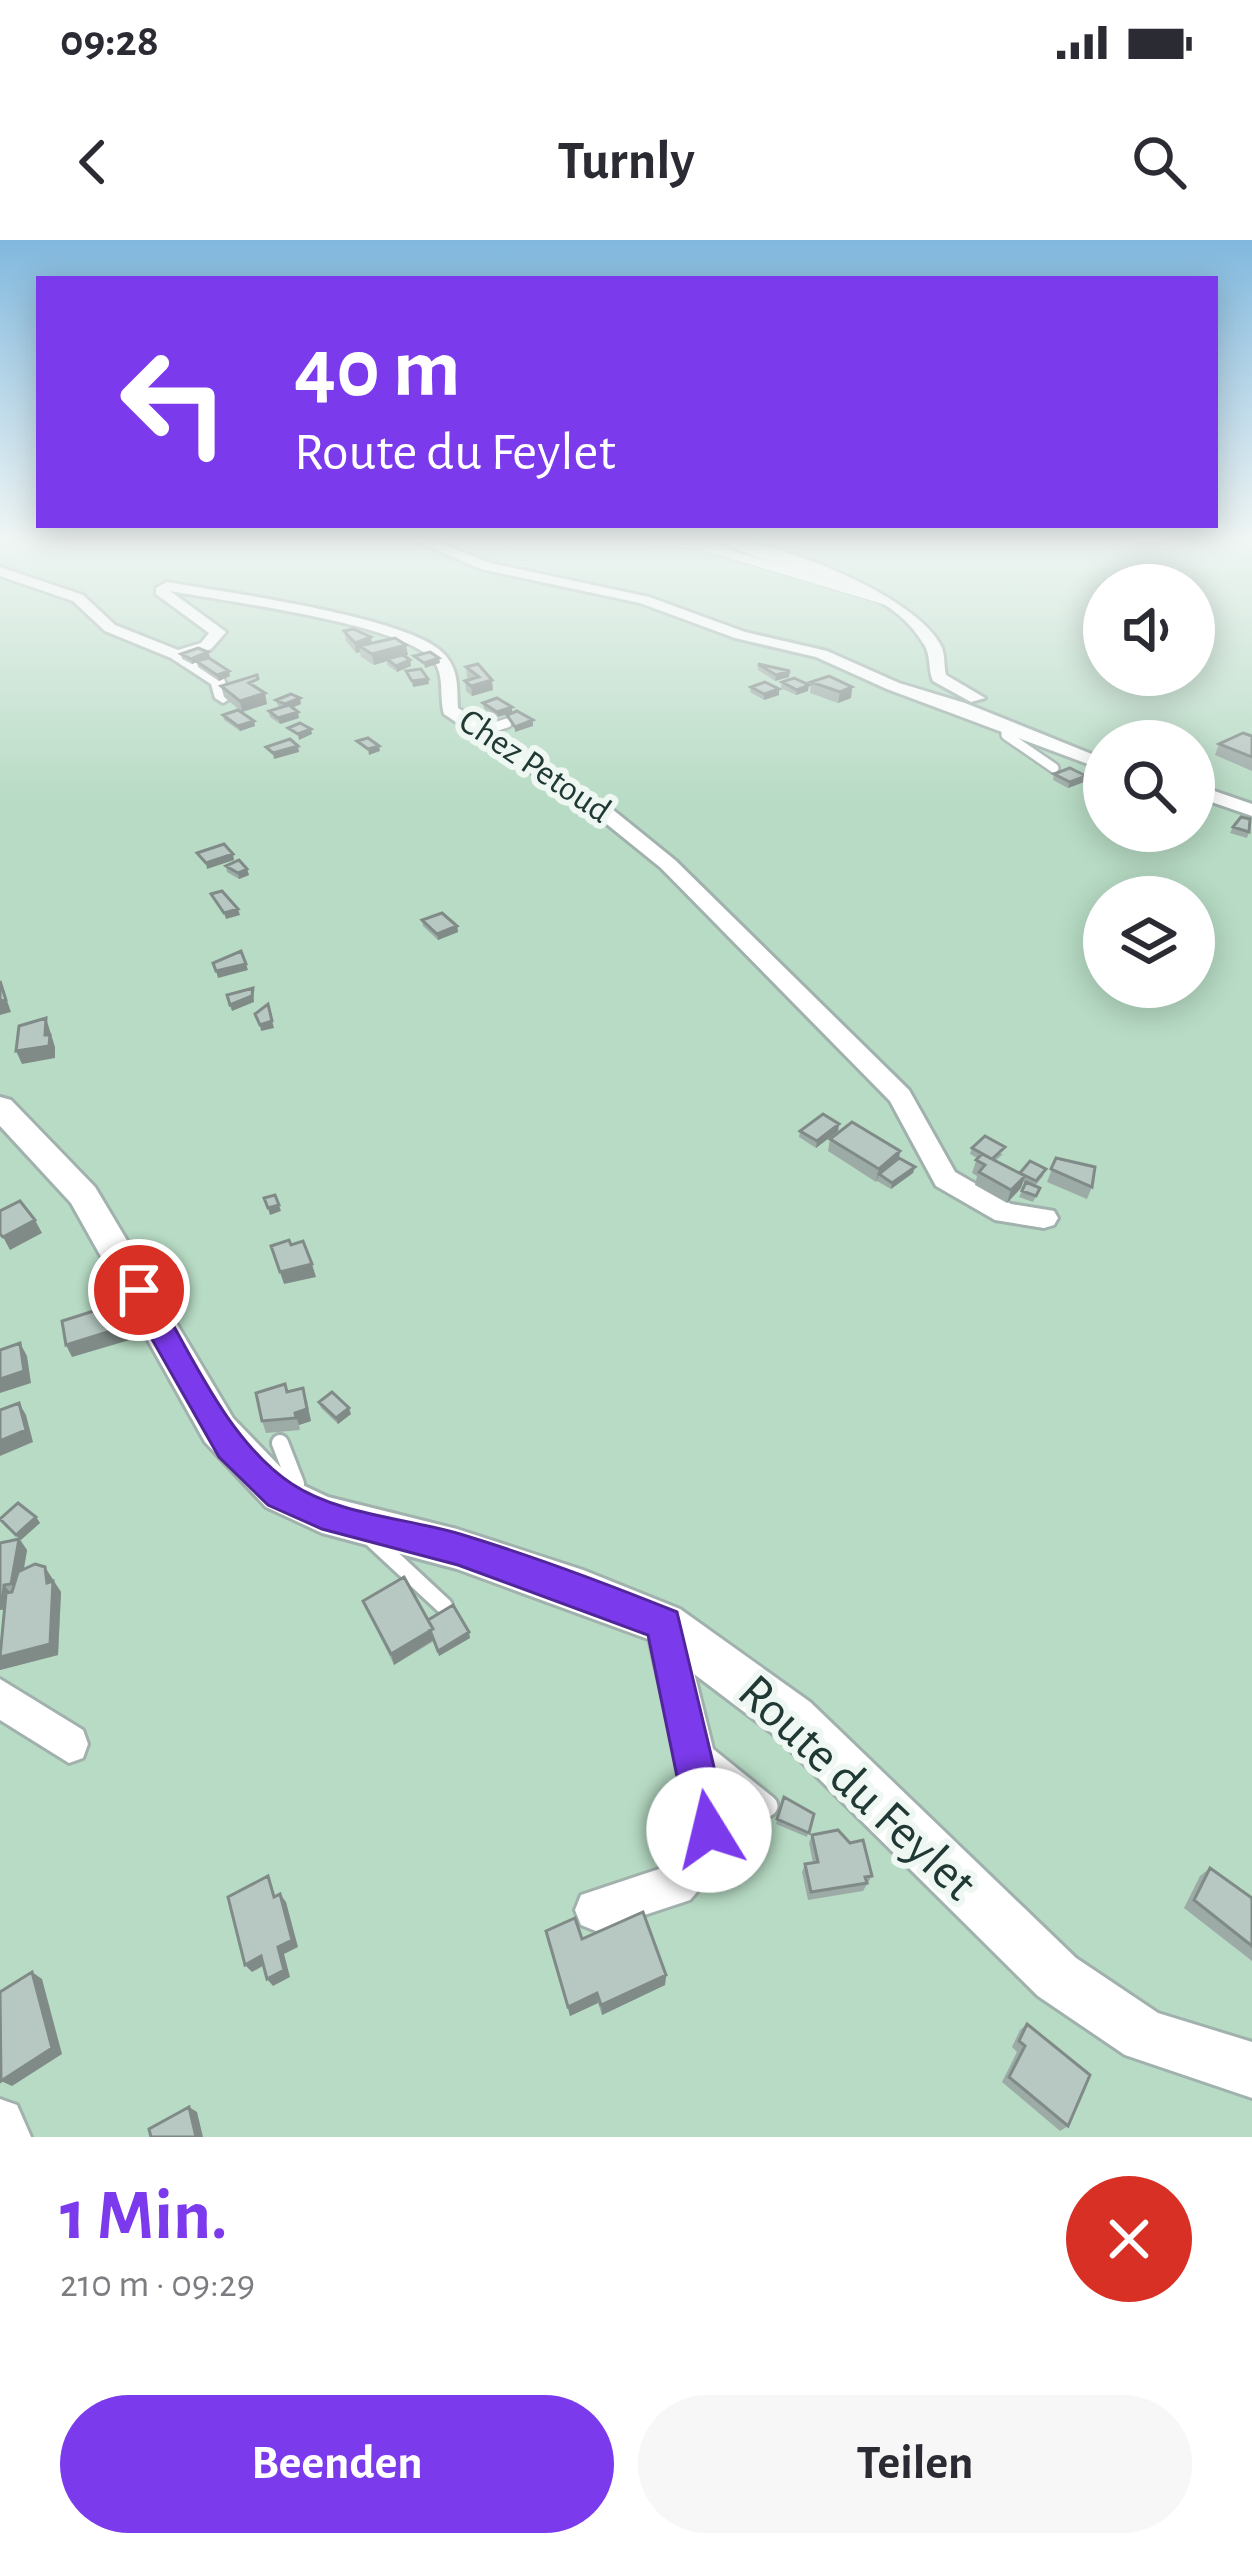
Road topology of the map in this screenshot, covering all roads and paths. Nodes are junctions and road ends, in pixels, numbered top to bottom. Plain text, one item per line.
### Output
1 (111, 629) edge
2 (213, 629) edge
3 (378, 629) edge
4 (722, 629) edge
5 (915, 629) edge
6 (177, 655) junction
7 (223, 698) edge
8 (502, 721) edge
9 (1002, 724) junction
10 (475, 730) junction
11 (1083, 756) edge
12 (1054, 768) edge
13 (1215, 797) edge
14 (1252, 810) edge
15 (0, 1107) edge
16 (1044, 1218) dead end
17 (280, 1443) dead end
18 (293, 1502) junction
19 (368, 1527) junction
20 (444, 1606) edge
21 (664, 1624) junction
22 (0, 1698) edge
23 (69, 1744) dead end
24 (695, 1757) junction
25 (767, 1806) dead end
26 (596, 1910) dead end
27 (1252, 2070) edge
28 (0, 2122) edge
29 (8, 2137) edge

1 - 6 street
2 - 6 street, Chez Petoud
3 - 10 street, Chez Petoud
4 - 9 street
5 - 9 street
6 - 7 street
8 - 10 lane
9 - 11 street
9 - 12 lane
10 - 16 street, Chez Petoud
13 - 14 street
15 - 18 street, Route du Feylet
17 - 18 lane
18 - 19 street, Route du Feylet
19 - 20 lane
19 - 21 street, Route du Feylet
21 - 24 street
21 - 27 street, Route du Feylet
22 - 23 street
24 - 25 lane
24 - 26 street
28 - 29 street

